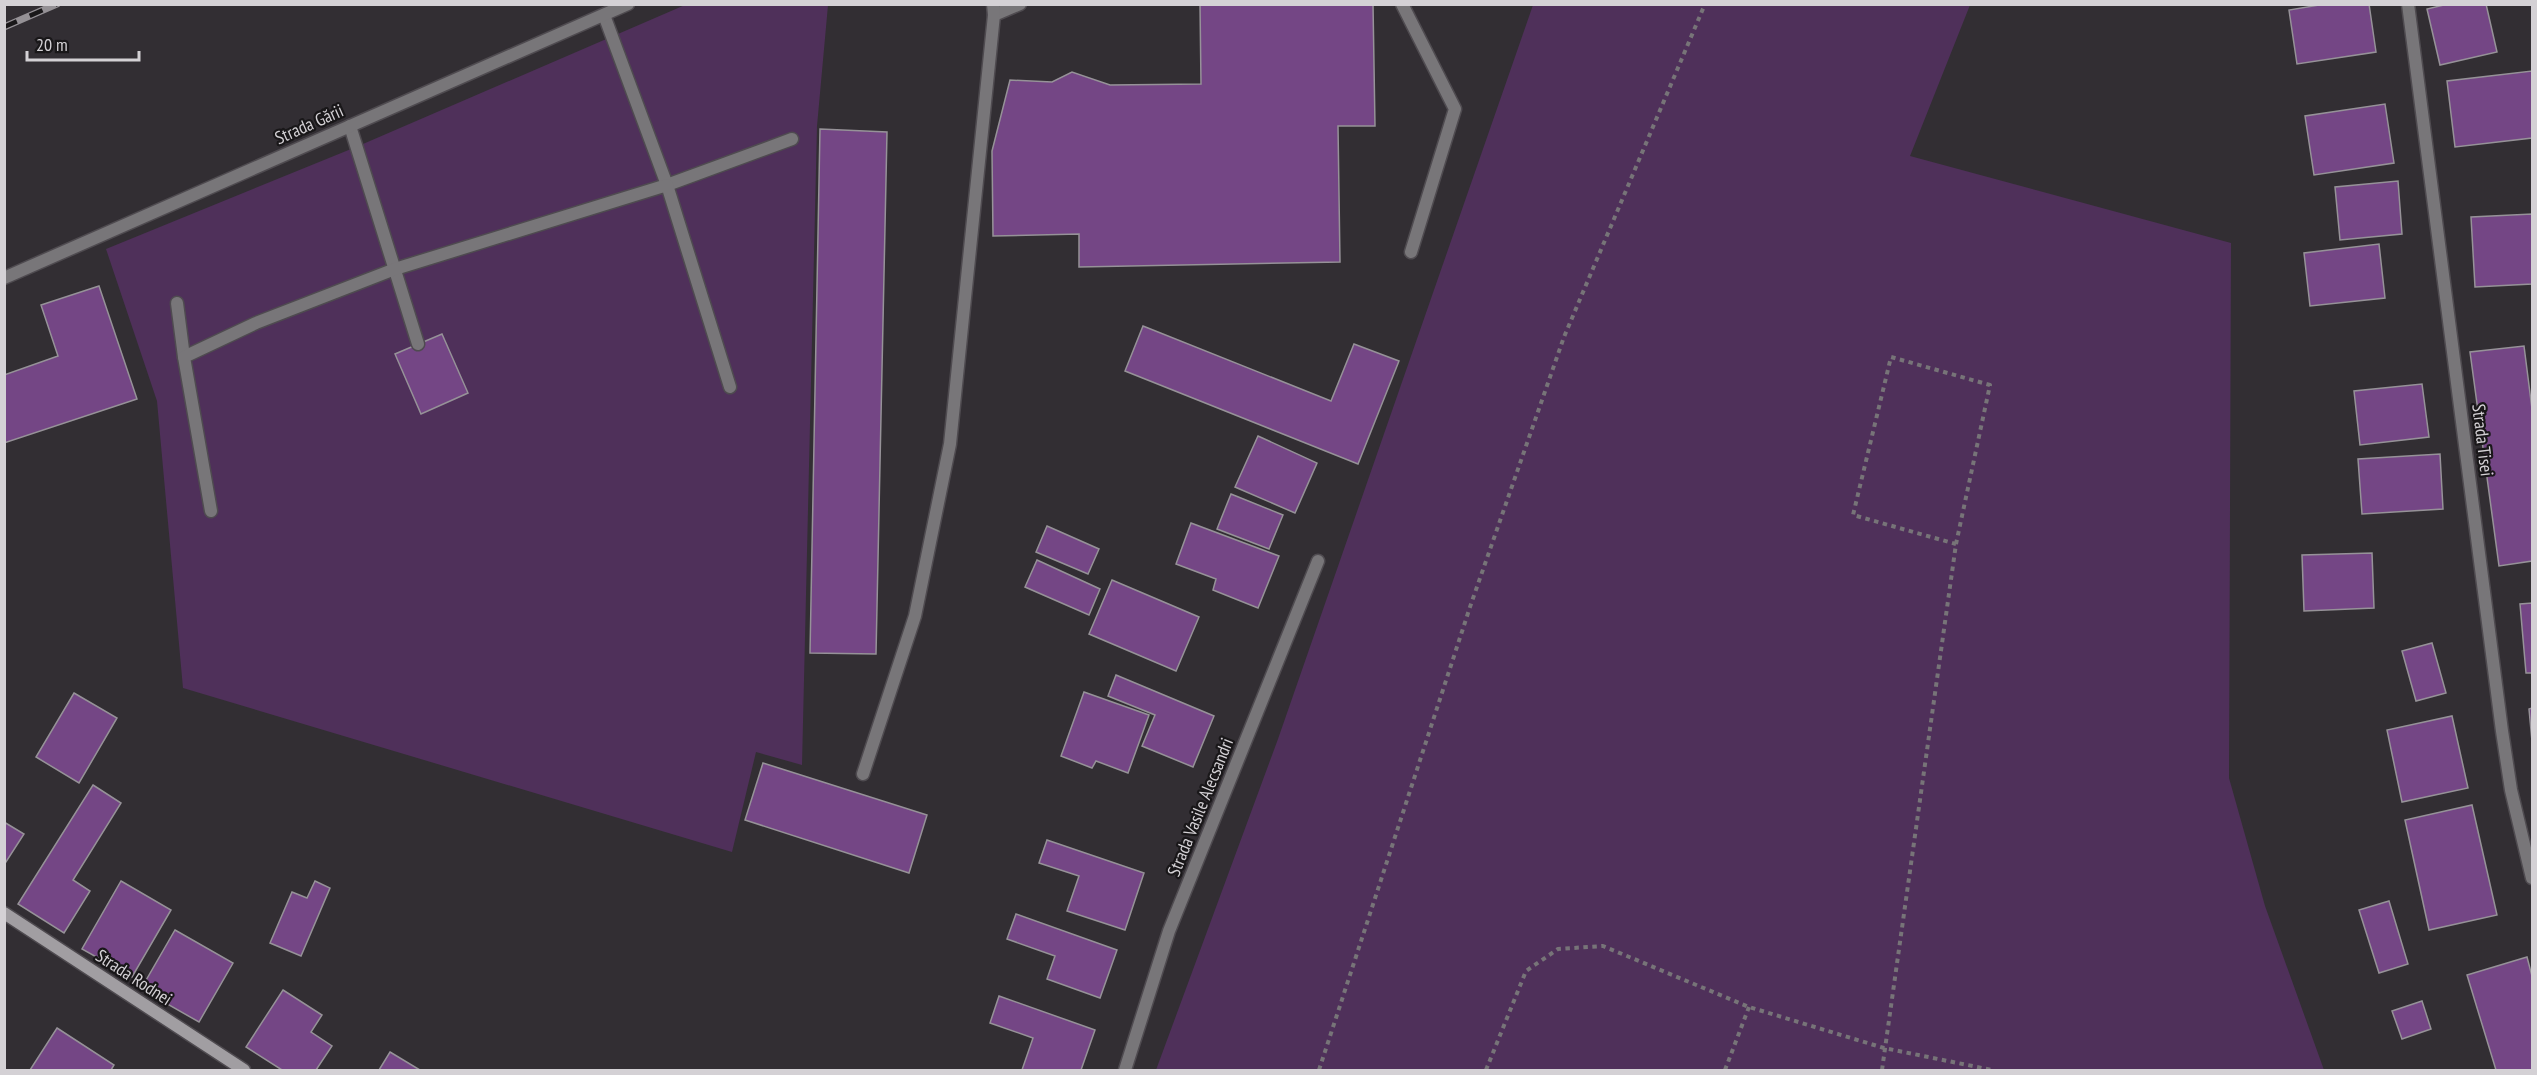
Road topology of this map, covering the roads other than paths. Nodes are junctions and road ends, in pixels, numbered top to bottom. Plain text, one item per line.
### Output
1 (628, 4) edge
2 (1020, 4) edge
3 (1402, 4) edge
4 (2408, 4) edge
5 (994, 10) edge
6 (604, 15) junction
7 (350, 126) junction
8 (792, 139) dead end
9 (667, 185) junction
10 (1411, 252) dead end
11 (395, 269) junction
12 (4, 278) edge
13 (177, 303) dead end
14 (418, 344) dead end
15 (184, 357) junction
16 (730, 387) dead end
17 (211, 511) dead end
18 (1318, 561) dead end
19 (863, 774) dead end
20 (2532, 878) edge
21 (4, 913) edge
22 (244, 1071) edge
23 (1125, 1071) edge

1 - 6 street, Strada Gării
2 - 5 street
3 - 10 street
4 - 20 street, Strada Tisei
5 - 19 street
6 - 7 street, Strada Gării
6 - 9 street
7 - 11 street
7 - 12 street, Strada Gării
8 - 9 street
9 - 11 street
9 - 16 street
11 - 14 street
11 - 15 street
13 - 15 street
15 - 17 street
18 - 23 street, Strada Vasile Alecsandri
21 - 22 street, Strada Rodnei

